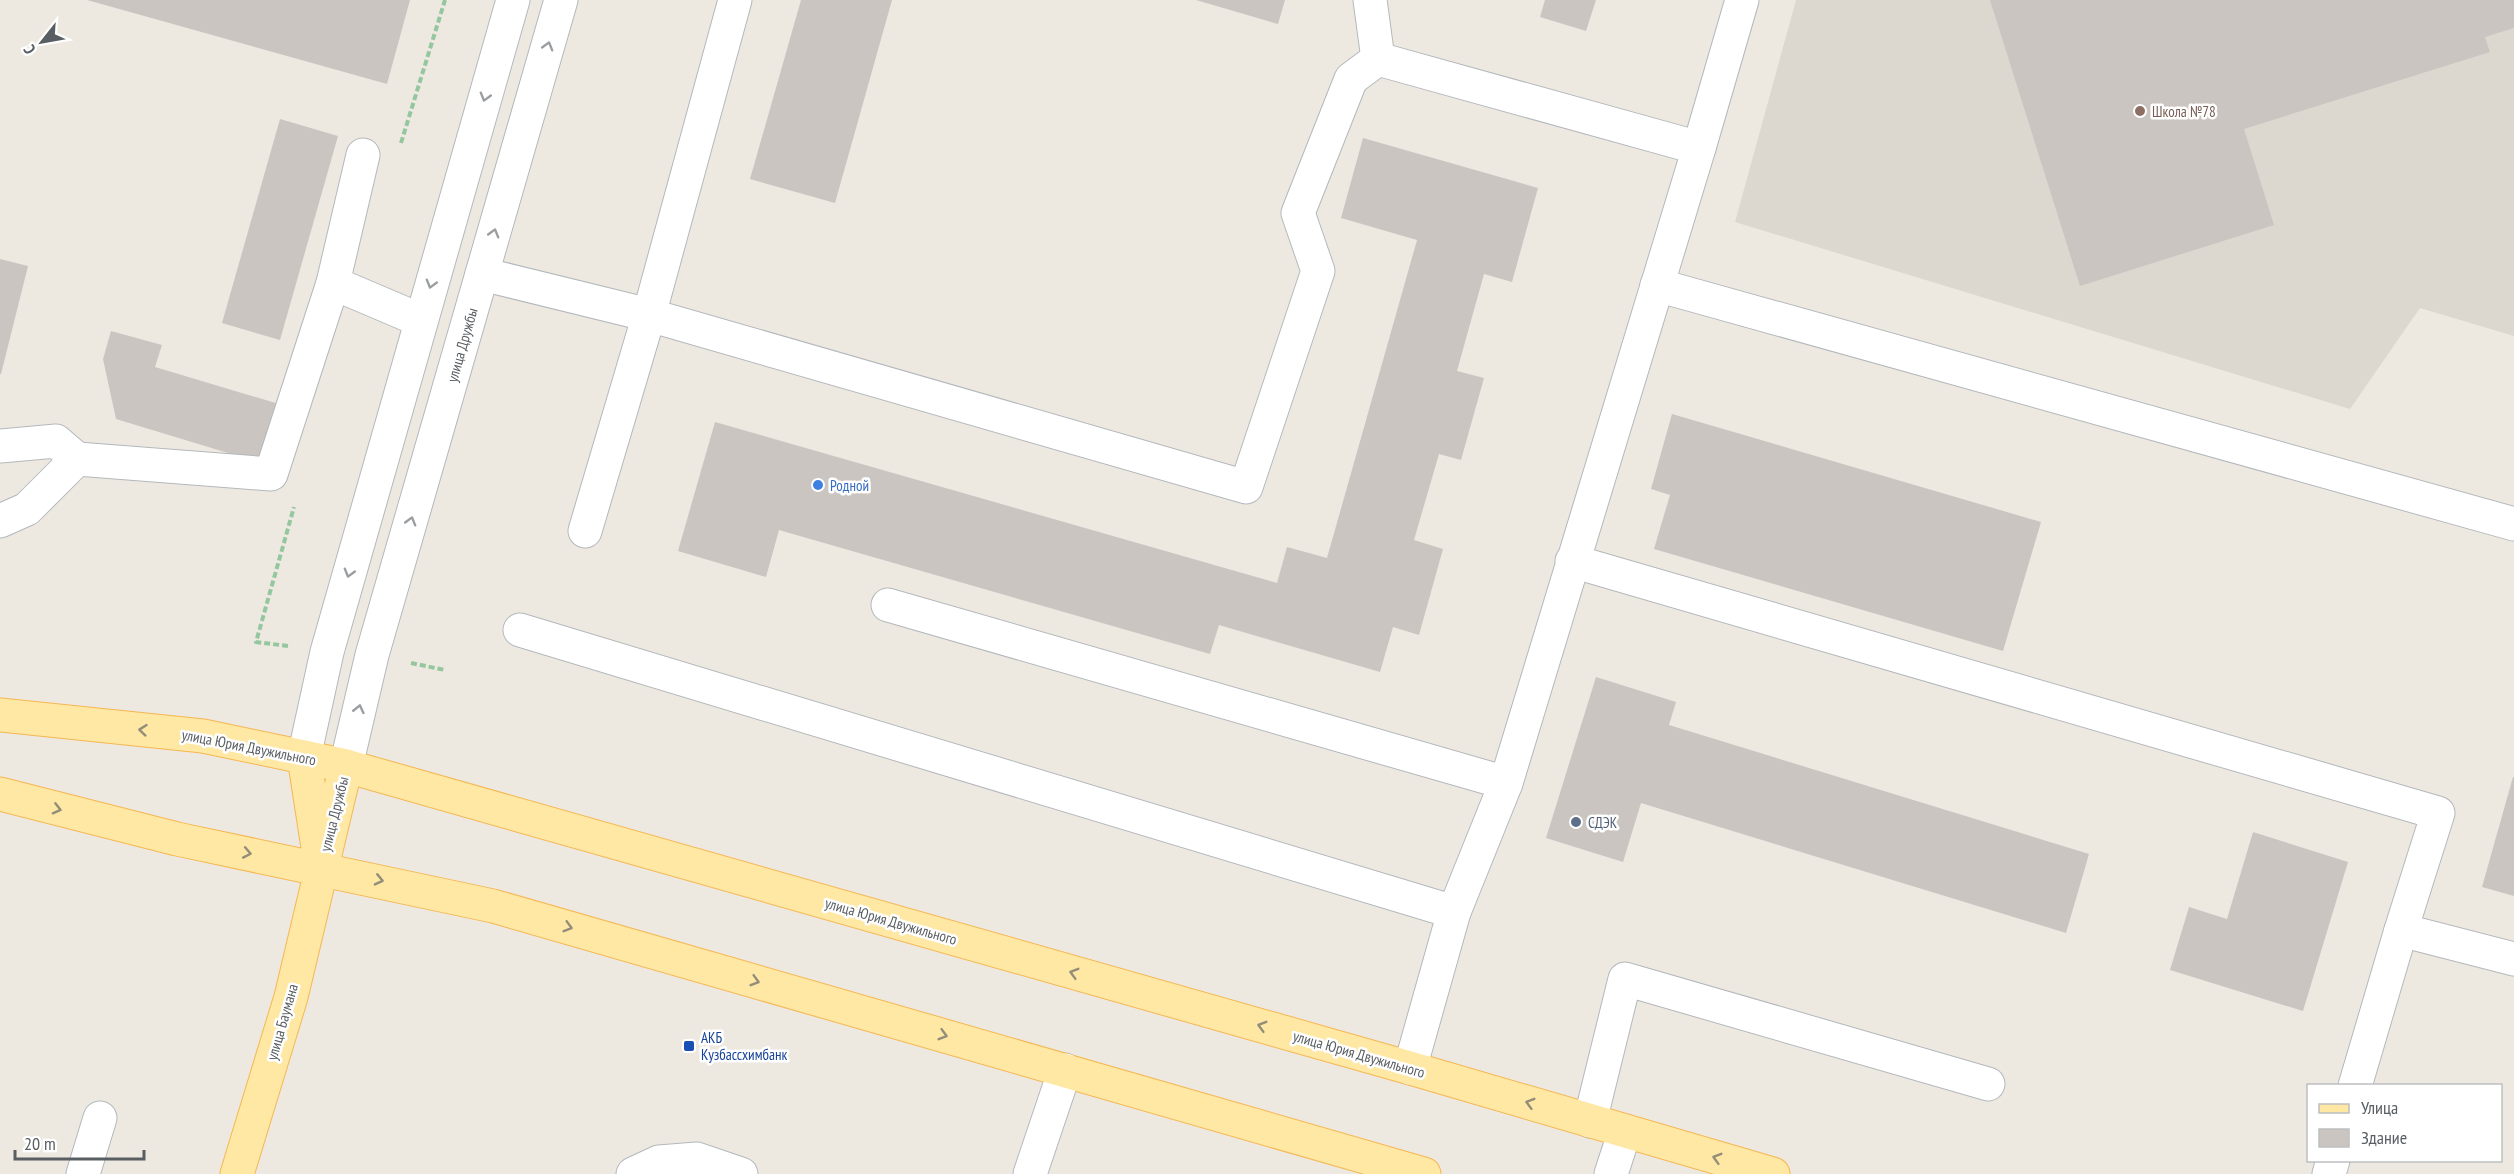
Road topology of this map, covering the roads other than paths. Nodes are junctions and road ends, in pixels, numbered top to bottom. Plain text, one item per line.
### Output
1 (513, 0) edge
2 (561, 0) edge
3 (735, 0) edge
4 (1370, 0) edge
5 (1742, 0) edge
6 (1378, 59) junction
7 (1699, 148) junction
8 (363, 155) dead end
9 (483, 274) junction
10 (333, 283) junction
11 (1657, 285) junction
12 (649, 315) junction
13 (420, 320) junction
14 (0, 446) edge
15 (77, 459) junction
16 (0, 521) edge
17 (2514, 524) edge
18 (585, 531) dead end
19 (1572, 561) junction
20 (888, 605) dead end
21 (520, 630) dead end
22 (0, 715) edge
23 (304, 757) junction
24 (346, 766) junction
25 (1506, 783) junction
26 (0, 794) edge
27 (321, 868) junction
28 (1455, 912) junction
29 (2401, 930) junction
30 (2514, 959) edge
31 (1410, 1068) junction
32 (1065, 1070) junction
33 (1988, 1084) dead end
34 (2356, 1084) edge
35 (100, 1118) dead end
36 (1590, 1121) junction
37 (1625, 1131) junction
38 (83, 1174) edge
39 (237, 1174) edge
40 (633, 1174) edge
41 (741, 1174) edge
42 (1030, 1174) edge
43 (1424, 1174) edge
44 (1611, 1174) edge
45 (1773, 1174) edge

1 -> 13 street, улица Дружбы
9 -> 2 street, улица Дружбы
3 - 12 street
4 - 6 street
5 - 7 street
6 - 7 street
6 - 12 street
7 - 11 street
8 - 10 street
9 - 12 street
24 -> 9 street, улица Дружбы
10 - 13 street
10 - 15 street
11 - 17 street
11 - 19 street
12 - 18 street
13 -> 23 street, улица Дружбы
14 - 15 street
15 - 16 street
19 - 25 street
19 - 29 street
20 - 25 street
21 - 28 street
23 -> 22 main road, улица Юрия Двужильного
23 - 24 main road, улица Юрия Двужильного
23 - 27 main road, улица Дружбы
24 - 27 main road, улица Дружбы
31 -> 24 main road, улица Юрия Двужильного
25 - 28 street
26 -> 27 main road
27 -> 32 main road
27 - 39 main road, улица Баумана
28 - 31 street
29 - 30 street
29 - 34 street
36 -> 31 main road, улица Юрия Двужильного
32 - 42 street
32 - 43 main road
33 - 36 street
35 - 38 street
36 - 37 main road, улица Юрия Двужильного
37 - 44 street
45 -> 37 main road, улица Юрия Двужильного
40 - 41 street

